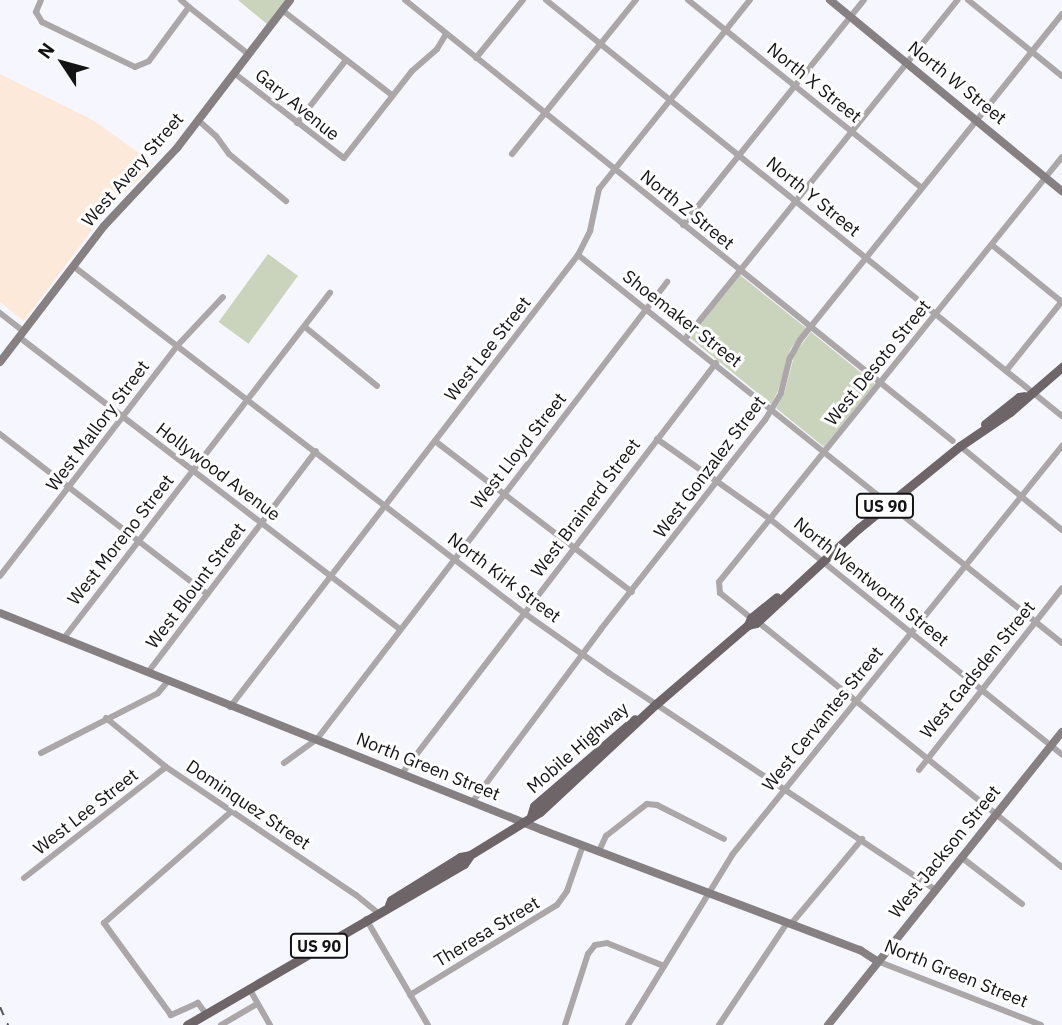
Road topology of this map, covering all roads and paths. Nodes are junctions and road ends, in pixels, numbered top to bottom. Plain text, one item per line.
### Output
1 (41, 0) edge
2 (181, 0) edge
3 (290, 0) edge
4 (523, 0) edge
5 (547, 0) edge
6 (636, 0) edge
7 (688, 0) edge
8 (750, 0) edge
9 (830, 0) edge
10 (864, 0) edge
11 (958, 0) edge
12 (968, 0) edge
13 (407, 1) edge
14 (189, 7) junction
15 (282, 10) junction
16 (1062, 14) edge
17 (851, 16) junction
18 (726, 30) junction
19 (446, 34) junction
20 (601, 44) junction
21 (1032, 52) junction
22 (248, 54) junction
23 (476, 58) junction
24 (346, 60) junction
25 (908, 62) junction
26 (234, 73) junction
27 (1062, 76) edge
28 (794, 86) junction
29 (392, 95) junction
30 (670, 100) junction
31 (546, 114) junction
32 (977, 119) junction
33 (198, 120) junction
34 (296, 123) junction
35 (852, 132) junction
36 (512, 154) dead end
37 (738, 156) junction
38 (1062, 157) edge
39 (614, 169) junction
40 (1046, 177) junction
41 (922, 188) junction
42 (1062, 191) edge
43 (286, 201) dead end
44 (796, 201) junction
45 (683, 225) junction
46 (992, 245) junction
47 (578, 255) junction
48 (866, 258) junction
49 (73, 266) junction
50 (740, 271) junction
51 (667, 282) dead end
52 (330, 293) dead end
53 (223, 298) dead end
54 (1062, 301) edge
55 (647, 308) junction
56 (0, 313) edge
57 (935, 314) junction
58 (305, 327) junction
59 (810, 327) junction
60 (21, 334) junction
61 (685, 339) junction
62 (177, 346) junction
63 (0, 362) edge
64 (716, 363) junction
65 (1062, 366) edge
66 (1006, 371) junction
67 (880, 383) junction
68 (377, 386) dead end
69 (1027, 394) junction
70 (246, 399) junction
71 (772, 408) junction
72 (123, 416) junction
73 (1062, 416) edge
74 (0, 434) edge
75 (657, 439) junction
76 (435, 441) junction
77 (957, 444) junction
78 (1062, 446) edge
79 (316, 451) junction
80 (825, 451) junction
81 (192, 469) junction
82 (719, 483) junction
83 (69, 486) junction
84 (503, 494) junction
85 (1020, 497) junction
86 (889, 503) junction
87 (386, 504) junction
88 (770, 519) junction
89 (262, 522) junction
90 (1062, 530) edge
91 (138, 540) junction
92 (572, 548) junction
93 (454, 559) junction
94 (822, 561) junction
95 (966, 563) junction
96 (0, 576) edge
97 (331, 576) junction
98 (1062, 588) edge
99 (632, 592) junction
100 (207, 594) junction
101 (0, 613) edge
102 (524, 613) junction
103 (1035, 621) junction
104 (752, 622) junction
105 (400, 629) junction
106 (910, 633) junction
107 (64, 639) junction
108 (1062, 643) edge
109 (582, 655) junction
110 (149, 671) junction
111 (169, 680) junction
112 (981, 689) junction
113 (856, 701) junction
114 (230, 707) junction
115 (654, 707) junction
116 (106, 718) junction
117 (1062, 732) edge
118 (317, 739) junction
119 (1051, 746) junction
120 (41, 753) dead end
121 (1062, 755) edge
122 (926, 758) junction
123 (284, 763) dead end
124 (166, 767) junction
125 (919, 770) dead end
126 (403, 772) junction
127 (785, 789) junction
128 (473, 801) junction
129 (232, 810) junction
130 (996, 814) junction
131 (527, 818) junction
132 (724, 839) dead end
133 (862, 839) junction
134 (583, 845) junction
135 (600, 851) junction
136 (961, 857) junction
137 (1062, 867) edge
138 (24, 878) dead end
139 (934, 889) junction
140 (707, 892) junction
141 (1022, 904) dead end
142 (377, 912) junction
143 (366, 919) junction
144 (789, 924) junction
145 (877, 961) junction
146 (664, 966) junction
147 (250, 988) junction
148 (411, 995) junction
149 (257, 1004) junction
150 (206, 1014) junction
151 (187, 1025) edge
152 (221, 1025) edge
153 (270, 1025) edge
154 (428, 1025) edge
155 (565, 1025) edge
156 (628, 1025) edge
157 (719, 1025) edge
158 (828, 1025) edge
159 (1041, 1025) edge

1 - 14 street
2 - 14 street
3 - 15 street, West Avery Street
4 - 23 street
5 - 20 street, North Y Street
6 - 20 street
7 - 18 street, North X Street
8 - 18 street, West Lee Street
9 - 17 street, North W Street
10 - 17 street
11 - 25 street
12 - 21 street
13 - 19 street, North Z Street
14 - 22 street
15 - 22 street, West Avery Street
15 - 24 street
16 - 21 street, West Gonzalez Street
17 - 25 street, North W Street
17 - 28 street
18 - 28 street, North X Street
18 - 30 street, West Lee Street
19 - 23 street, North Z Street
19 - 29 street
20 - 30 street, North Y Street
20 - 31 street
21 - 27 street
21 - 32 street, West Gonzalez Street
22 - 26 street, West Avery Street
23 - 31 street, North Z Street
24 - 29 street
24 - 34 street
25 - 32 street, North W Street
25 - 35 street
26 - 33 street, West Avery Street
26 - 34 street, Gary Avenue
28 - 35 street, North X Street
28 - 37 street
29 - 34 street, Gary Avenue
30 - 37 street, North Y Street
30 - 39 street, West Lee Street
31 - 36 street
31 - 39 street, North Z Street
32 - 40 street, North W Street
32 - 41 street, West Gonzalez Street
33 - 43 street
33 - 49 street, West Avery Street
35 - 41 street, North X Street
35 - 44 street
37 - 44 street, North Y Street
37 - 45 street
38 - 40 street, West Desoto Street
39 - 45 street, North Z Street
39 - 47 street, West Lee Street
40 - 42 street, North W Street
40 - 46 street, West Desoto Street
41 - 48 street, West Gonzalez Street
44 - 48 street, North Y Street
44 - 50 street
45 - 50 street, North Z Street
46 - 54 street
46 - 57 street, West Desoto Street
47 - 55 street, Shoemaker Street
47 - 76 street, West Lee Street
48 - 57 street, North Y Street
48 - 59 street, West Gonzalez Street
49 - 60 street, West Avery Street
49 - 62 street, North Kirk Street
50 - 59 street, North Z Street
50 - 61 street
51 - 55 street, West Lloyd Street
52 - 58 street, West Moreno Street
53 - 62 street, West Mallory Street
54 - 66 street
55 - 61 street, Shoemaker Street
55 - 84 street, West Lloyd Street
56 - 60 street, Hollywood Avenue
57 - 66 street, North Y Street
57 - 67 street, West Desoto Street
58 - 68 street
58 - 70 street, West Moreno Street
59 - 67 street, North Z Street
59 - 71 street, West Gonzalez Street
60 - 63 street, West Avery Street
60 - 72 street, Hollywood Avenue
61 - 64 street, Shoemaker Street
62 - 70 street, North Kirk Street
62 - 72 street, West Mallory Street
64 - 71 street, Shoemaker Street
64 - 75 street, West Brainerd Street
65 - 69 main road, Mobile Highway / US 90
66 - 69 street, North Y Street
67 - 77 street, North Z Street
67 - 80 street, West Desoto Street
69 - 73 street, North Y Street
69 - 77 main road, Mobile Highway / US 90
70 - 79 street, North Kirk Street
70 - 81 street, West Moreno Street
71 - 80 street, Shoemaker Street
71 - 82 street, West Gonzalez Street
72 - 81 street, Hollywood Avenue
72 - 83 street, West Mallory Street
74 - 83 street
75 - 82 street, North Wentworth Street
75 - 92 street, West Brainerd Street
76 - 84 street
76 - 87 street, West Lee Street
77 - 85 street, North Z Street
77 - 86 main road, Mobile Highway / US 90
78 - 85 street, West Cervantes Street
79 - 87 street, North Kirk Street
79 - 89 street, West Blount Street
80 - 86 street, Shoemaker Street
80 - 88 street, West Desoto Street
81 - 89 street, Hollywood Avenue
81 - 91 street, West Moreno Street
82 - 88 street, North Wentworth Street
82 - 99 street, West Gonzalez Street
83 - 91 street
83 - 96 street, West Mallory Street
84 - 92 street
84 - 93 street, West Lloyd Street
85 - 90 street, North Z Street
85 - 95 street, West Cervantes Street
86 - 94 main road, Mobile Highway / US 90
86 - 95 street, Shoemaker Street
87 - 93 street, North Kirk Street
87 - 97 street, West Lee Street
88 - 94 street, North Wentworth Street
88 - 104 street, West Desoto Street
89 - 97 street, Hollywood Avenue
89 - 100 street, West Blount Street
91 - 100 street
91 - 107 street, West Moreno Street
92 - 99 street
92 - 102 street, West Brainerd Street
93 - 102 street, North Kirk Street
93 - 105 street, West Lloyd Street
94 - 104 main road, Mobile Highway / US 90
94 - 106 street, North Wentworth Street
95 - 103 street, Shoemaker Street
95 - 106 street, West Cervantes Street
97 - 105 street, Hollywood Avenue
97 - 114 street, West Lee Street
98 - 103 street, West Gadsden Street
99 - 109 street, West Gonzalez Street
100 - 110 street, West Blount Street
101 - 107 street, North Green Street
102 - 109 street, North Kirk Street
102 - 126 street, West Brainerd Street
103 - 108 street, Shoemaker Street
103 - 112 street, West Gadsden Street
104 - 113 street
104 - 115 main road, Mobile Highway / US 90
105 - 118 street, West Lloyd Street
106 - 112 street, North Wentworth Street
106 - 113 street, West Cervantes Street
107 - 110 street, North Green Street
109 - 115 street, North Kirk Street
109 - 128 street, West Gonzalez Street
110 - 111 street, North Green Street
111 - 114 street, North Green Street
111 - 116 street
112 - 119 street, North Wentworth Street
112 - 122 street, West Gadsden Street
113 - 122 street
113 - 127 street, West Cervantes Street
114 - 118 street, North Green Street
115 - 127 street, North Kirk Street
115 - 131 main road, Mobile Highway / US 90
116 - 120 street
116 - 124 street, Dominquez Street
117 - 119 street, West Jackson Street
118 - 123 street, West Lloyd Street
118 - 126 street, North Green Street
119 - 121 street, North Wentworth Street
119 - 130 street, West Jackson Street
122 - 125 street, West Gadsden Street
122 - 130 street
124 - 129 street, Dominquez Street
124 - 138 street, West Lee Street
126 - 128 street, North Green Street
127 - 133 street, North Kirk Street
127 - 140 street, West Cervantes Street
128 - 131 street, North Green Street
129 - 142 street, Dominquez Street
129 - 150 street
130 - 136 street, West Jackson Street
130 - 137 street
131 - 134 street, North Green Street
131 - 142 main road, Mobile Highway / US 90
132 - 135 street
133 - 139 street, North Kirk Street
133 - 144 street
134 - 135 street, North Green Street
134 - 148 street, Theresa Street
135 - 140 street, North Green Street
136 - 139 street, West Jackson Street
136 - 141 street
139 - 145 street, West Jackson Street
140 - 144 street, North Green Street
140 - 146 street, West Cervantes Street
142 - 143 main road, Mobile Highway / US 90
143 - 147 main road, Mobile Highway / US 90
143 - 148 street
144 - 145 street, North Green Street
144 - 157 street
145 - 158 street, West Jackson Street
145 - 159 street, North Green Street
146 - 155 street
146 - 156 street, West Cervantes Street
147 - 149 street
147 - 150 main road, Mobile Highway / US 90
148 - 154 street
149 - 152 street
149 - 153 street
150 - 151 main road, Mobile Highway / US 90

